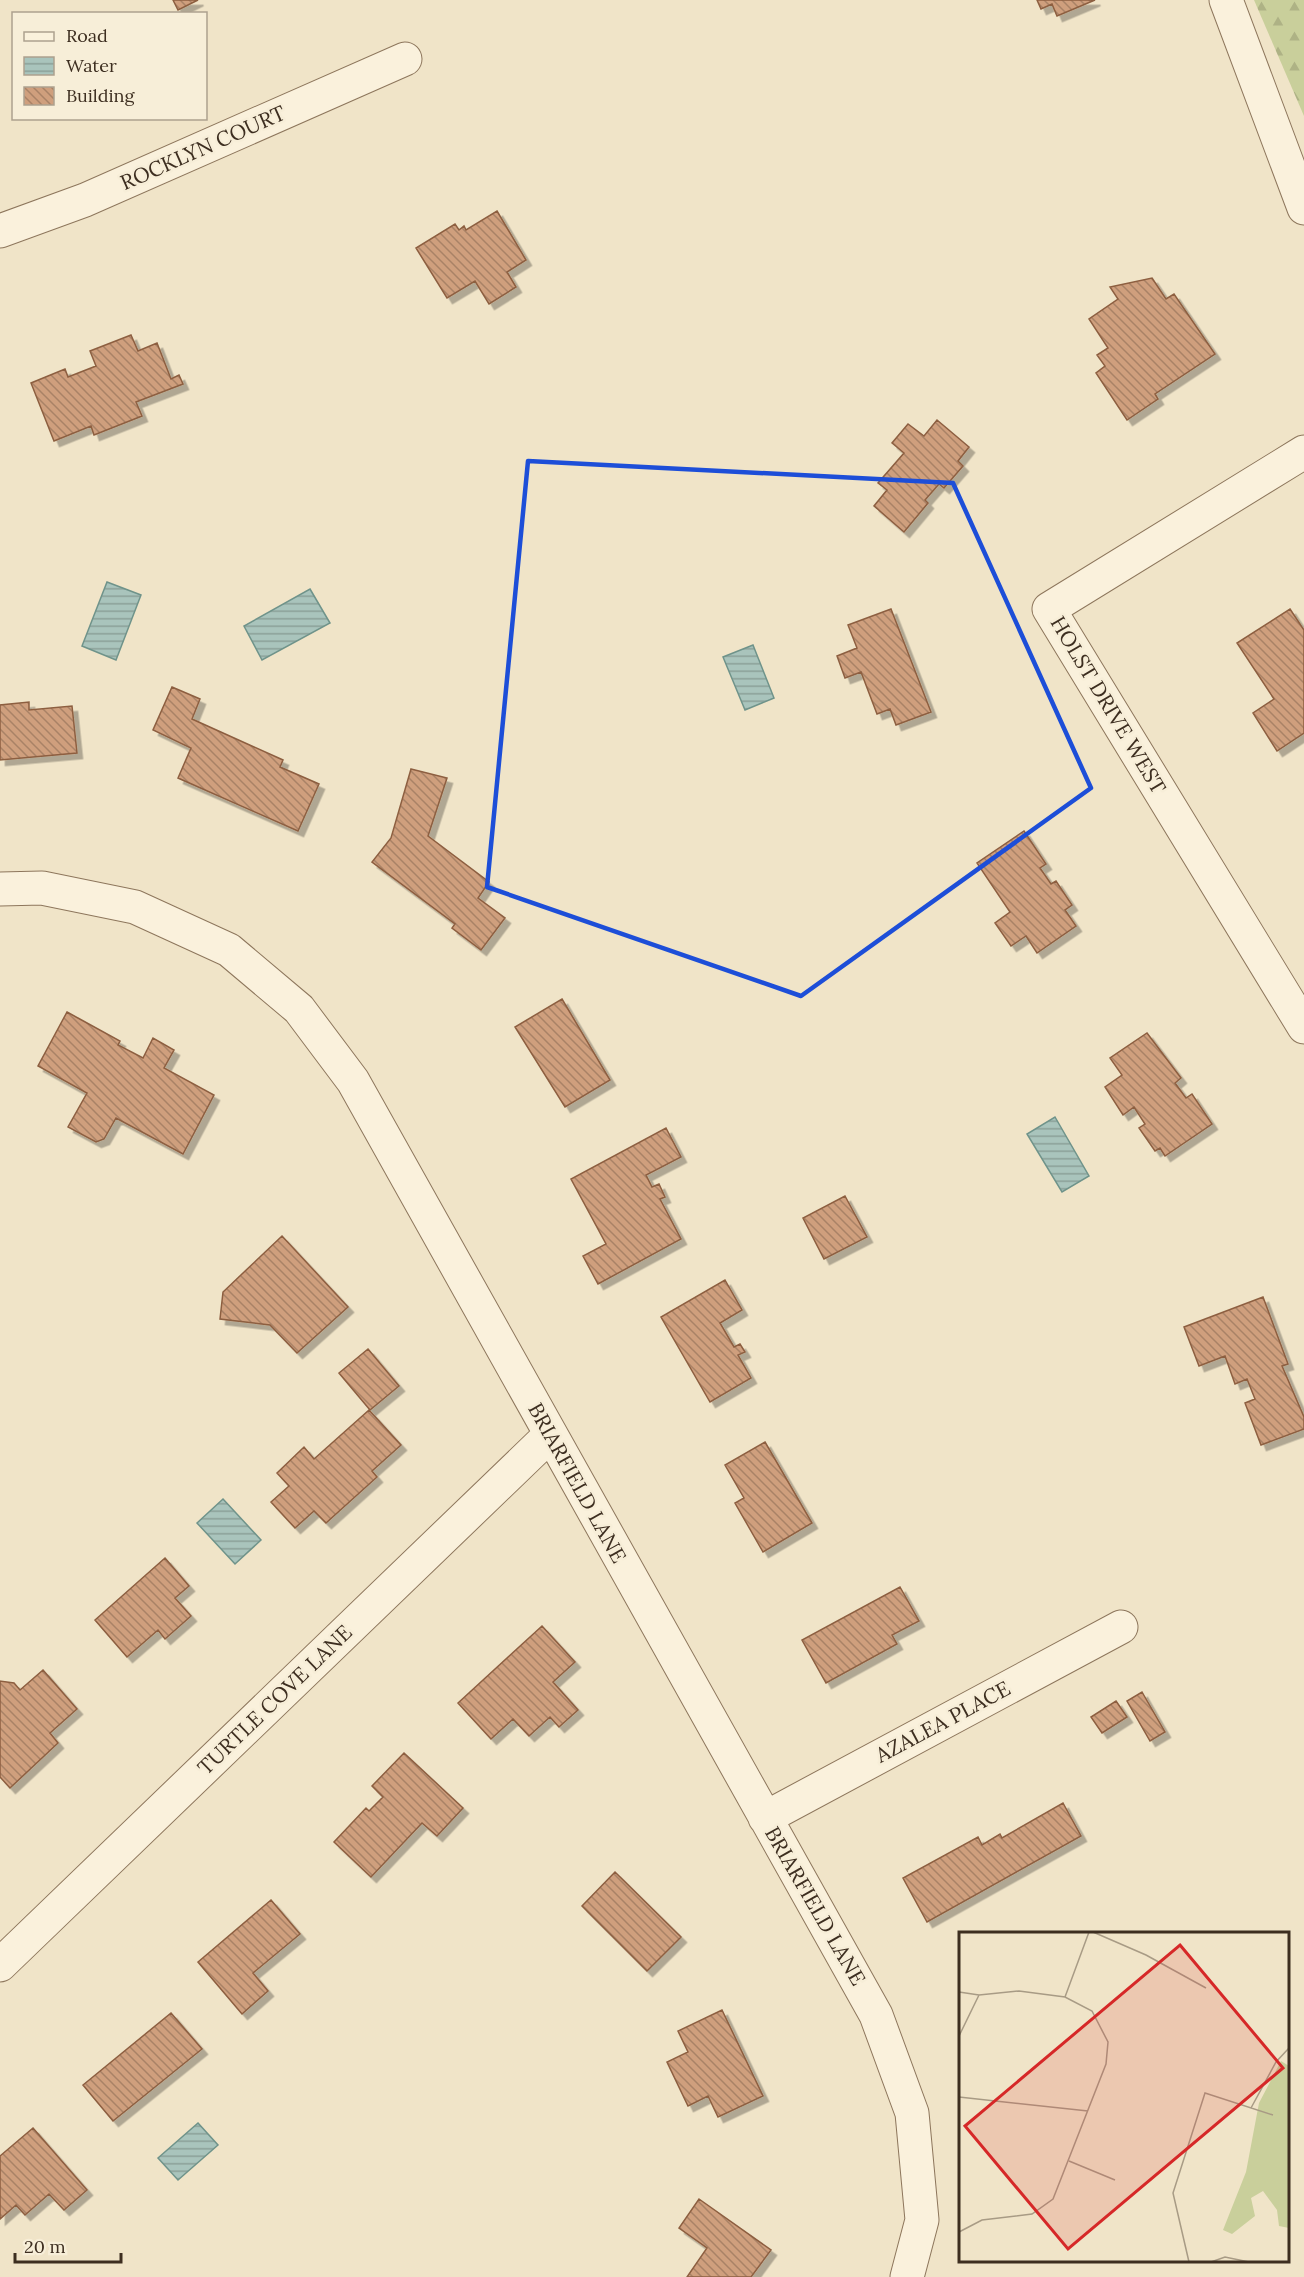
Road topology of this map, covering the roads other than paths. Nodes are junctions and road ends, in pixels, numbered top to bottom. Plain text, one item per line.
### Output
1 (1226, 0) edge
2 (405, 59) dead end
3 (1304, 208) edge
4 (0, 231) edge
5 (1304, 452) edge
6 (0, 889) edge
7 (1304, 1027) edge
8 (550, 1435) junction
9 (1121, 1627) dead end
10 (765, 1818) junction
11 (0, 1965) edge
12 (907, 2277) edge

1 - 3 street
2 - 4 street, ROCKLYN COURT
5 - 7 street, HOLST DRIVE WEST
6 - 8 street, BRIARFIELD LANE
8 - 10 street, BRIARFIELD LANE
8 - 11 street, TURTLE COVE LANE
9 - 10 street, AZALEA PLACE
10 - 12 street, BRIARFIELD LANE

